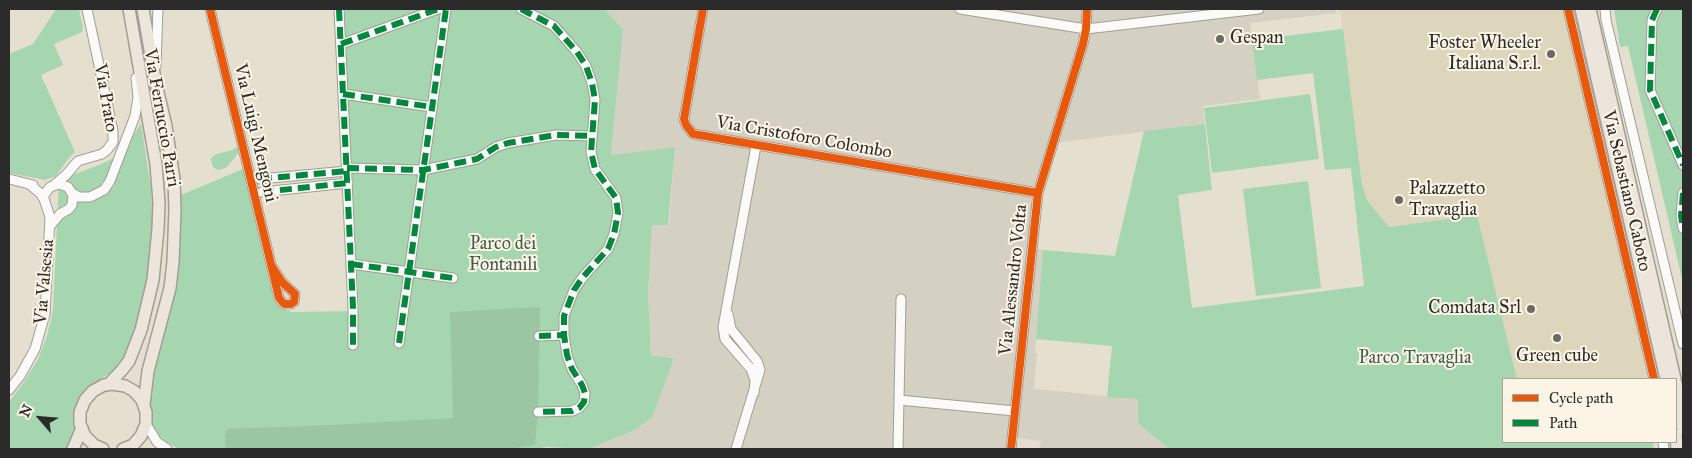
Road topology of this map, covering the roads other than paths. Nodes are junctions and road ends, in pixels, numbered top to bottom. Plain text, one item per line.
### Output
1 (87, 9) edge
2 (94, 9) edge
3 (143, 9) edge
4 (158, 9) edge
5 (210, 9) edge
6 (339, 9) edge
7 (438, 9) edge
8 (446, 9) edge
9 (521, 9) edge
10 (703, 9) edge
11 (960, 9) edge
12 (1087, 9) edge
13 (1259, 9) edge
14 (1568, 9) edge
15 (1580, 9) edge
16 (1590, 9) edge
17 (1605, 9) edge
18 (1657, 9) edge
19 (130, 14) edge
20 (1086, 29) junction
21 (92, 30) junction
22 (341, 44) junction
23 (154, 79) junction
24 (343, 94) junction
25 (432, 107) junction
26 (592, 136) junction
27 (756, 146) junction
28 (1683, 165) edge
29 (347, 169) junction
30 (70, 170) junction
31 (423, 170) junction
32 (9, 178) edge
33 (260, 179) dead end
34 (348, 183) junction
35 (29, 184) junction
36 (52, 186) junction
37 (70, 190) junction
38 (262, 192) dead end
39 (1038, 193) junction
40 (1683, 193) edge
41 (45, 204) junction
42 (60, 214) junction
43 (51, 225) junction
44 (1683, 228) edge
45 (271, 264) dead end
46 (351, 264) junction
47 (409, 272) junction
48 (452, 278) dead end
49 (901, 299) dead end
50 (1681, 325) edge
51 (564, 335) junction
52 (539, 336) dead end
53 (399, 343) dead end
54 (1683, 344) edge
55 (353, 345) dead end
56 (1654, 378) edge
57 (1666, 378) edge
58 (1675, 378) edge
59 (108, 384) junction
60 (9, 390) edge
61 (1677, 390) edge
62 (899, 400) junction
63 (144, 404) junction
64 (1015, 411) junction
65 (538, 412) dead end
66 (146, 424) junction
67 (82, 428) junction
68 (1683, 429) edge
69 (137, 440) junction
70 (157, 442) junction
71 (73, 449) edge
72 (103, 449) edge
73 (123, 449) edge
74 (168, 449) edge
75 (736, 449) edge
76 (898, 449) edge
77 (1011, 449) edge

1 - 21 street, Via Prato
2 - 21 street, Via Prato
3 - 23 main road, Via Ferruccio Parri
4 - 23 street
5 - 45 street, Via Luigi Mengoni
6 - 22 street
7 - 22 street
8 - 25 street
9 - 26 street
10 - 27 street, Via Cristoforo Colombo
11 - 20 street
12 - 20 street, Via Alessandro Volta
13 - 20 street
14 - 56 street, Via Sebastiano Caboto
15 - 57 main road
16 - 58 main road
17 - 50 street
18 - 28 street
19 - 37 street
19 - 59 main road, Via Ferruccio Parri
20 - 39 street, Via Alessandro Volta
21 - 30 street, Via Prato
22 - 24 street
23 - 63 main road, Via Ferruccio Parri
24 - 25 street
24 - 29 street
25 - 31 street
26 - 31 street
26 - 51 street
27 - 39 street, Via Cristoforo Colombo
27 - 75 street
29 - 31 street
29 - 33 street
29 - 34 street
30 - 36 street, Via Prato
30 - 37 street
31 - 47 street
32 - 35 street
34 - 38 street
34 - 46 street
35 - 36 street
35 - 41 street
36 - 37 street
36 - 41 street
37 - 42 street, Via Valsesia
39 - 64 street, Via Alessandro Volta
40 - 44 street
41 - 42 street
41 - 43 street, Via Valsesia
42 - 43 street, Via Valsesia
43 - 60 street, Via Valsesia
46 - 47 street
46 - 55 street
47 - 48 street
47 - 53 street
49 - 62 street
50 - 54 street
51 - 52 street
51 - 65 street
59 - 63 main road
59 - 67 main road, Via Ferruccio Parri
61 - 68 main road
62 - 64 street
62 - 76 street
63 - 66 main road, Via Ferruccio Parri
64 - 77 street, Via Alessandro Volta
66 - 69 main road
66 - 70 street
67 - 71 main road, Via Ferruccio Parri
67 - 72 main road
69 - 70 street
69 - 73 main road
70 - 74 street

